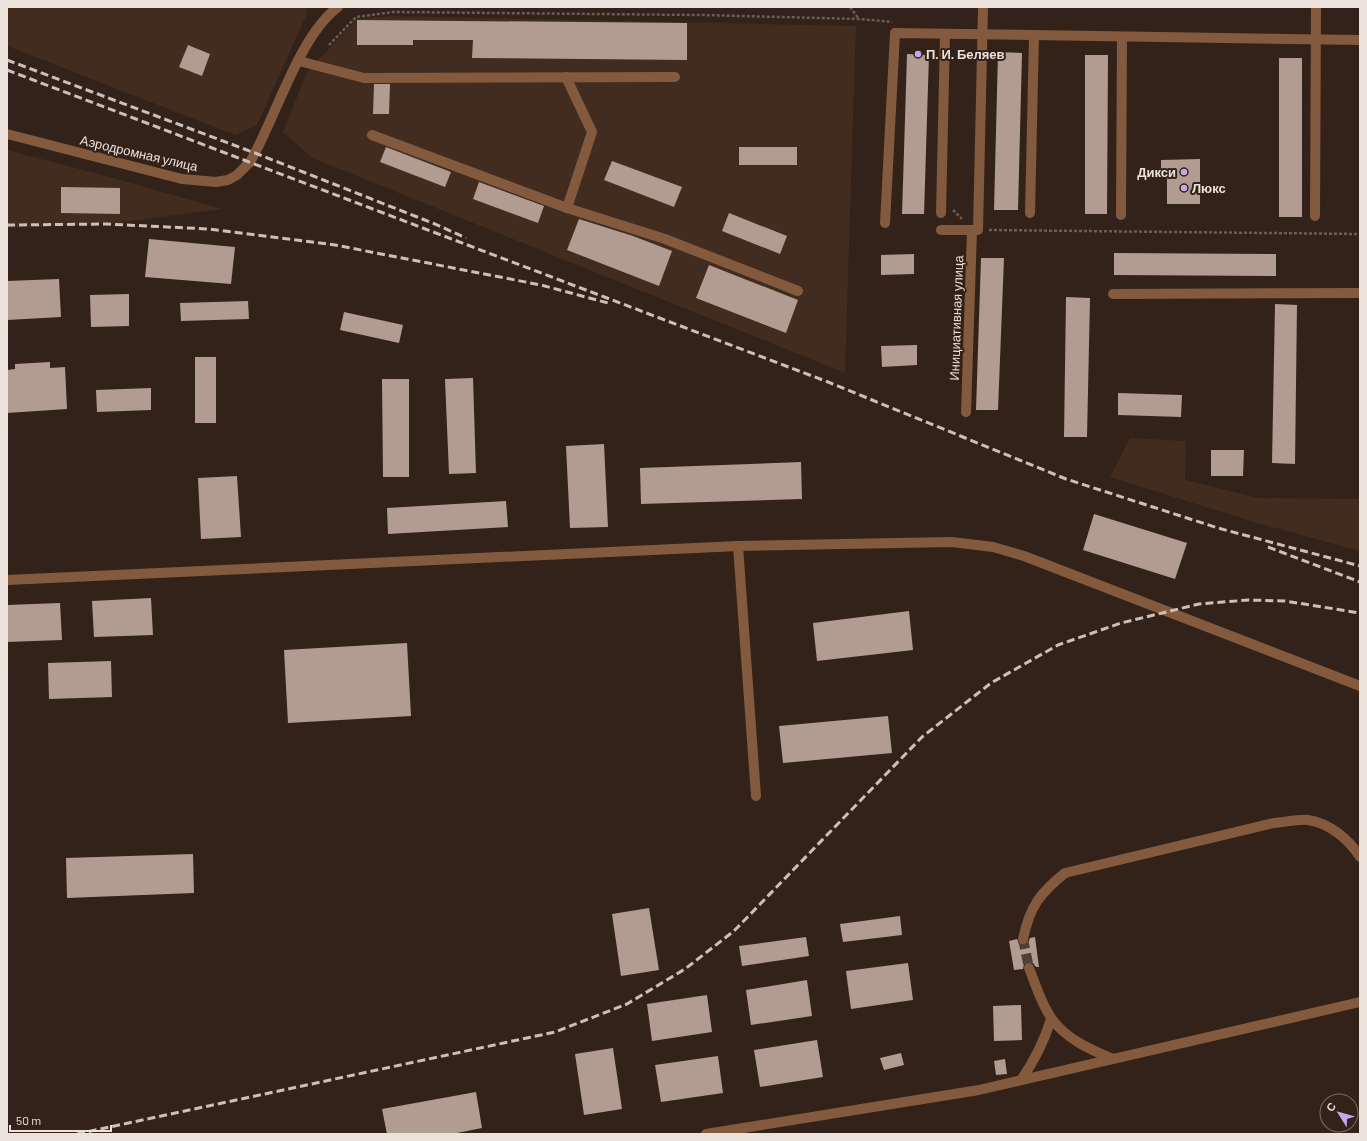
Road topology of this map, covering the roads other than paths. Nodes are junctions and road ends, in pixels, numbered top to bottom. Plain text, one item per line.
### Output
1 (983, 7) edge
2 (1316, 7) edge
3 (337, 8) edge
4 (945, 34) junction
5 (982, 34) junction
6 (1034, 36) junction
7 (1122, 36) junction
8 (1317, 39) junction
9 (1360, 40) edge
10 (299, 61) junction
11 (566, 77) junction
12 (676, 77) dead end
13 (7, 134) edge
14 (372, 135) dead end
15 (567, 208) junction
16 (941, 213) dead end
17 (1030, 214) dead end
18 (1121, 215) dead end
19 (1315, 216) dead end
20 (885, 223) dead end
21 (941, 230) dead end
22 (975, 230) junction
23 (798, 291) dead end
24 (1360, 293) edge
25 (1113, 294) dead end
26 (966, 412) dead end
27 (738, 546) junction
28 (7, 580) edge
29 (1360, 686) edge
30 (756, 796) dead end
31 (1360, 857) edge
32 (1023, 939) tunnel mouth
33 (1028, 968) tunnel mouth
34 (1360, 1002) edge
35 (1052, 1019) junction
36 (1113, 1059) junction
37 (1021, 1080) junction
38 (706, 1134) edge

1 - 5 street, Инициативная улица
2 - 8 street
3 - 10 street, Аэродромная улица
4 - 5 street
4 - 16 street
4 - 20 street
5 - 6 street
5 - 22 street, Инициативная улица
6 - 7 street
6 - 17 street
7 - 8 street
7 - 18 street
8 - 9 street
8 - 19 street
10 - 11 street
10 - 13 street, Аэродромная улица
11 - 12 street
11 - 15 street
14 - 15 street
15 - 23 street
21 - 22 street
22 - 26 street, Инициативная улица
24 - 25 street
27 - 28 street
27 - 29 street
27 - 30 street
31 - 32 street
33 - 35 street
34 - 36 street
35 - 36 street
35 - 37 street
36 - 37 street
37 - 38 street

